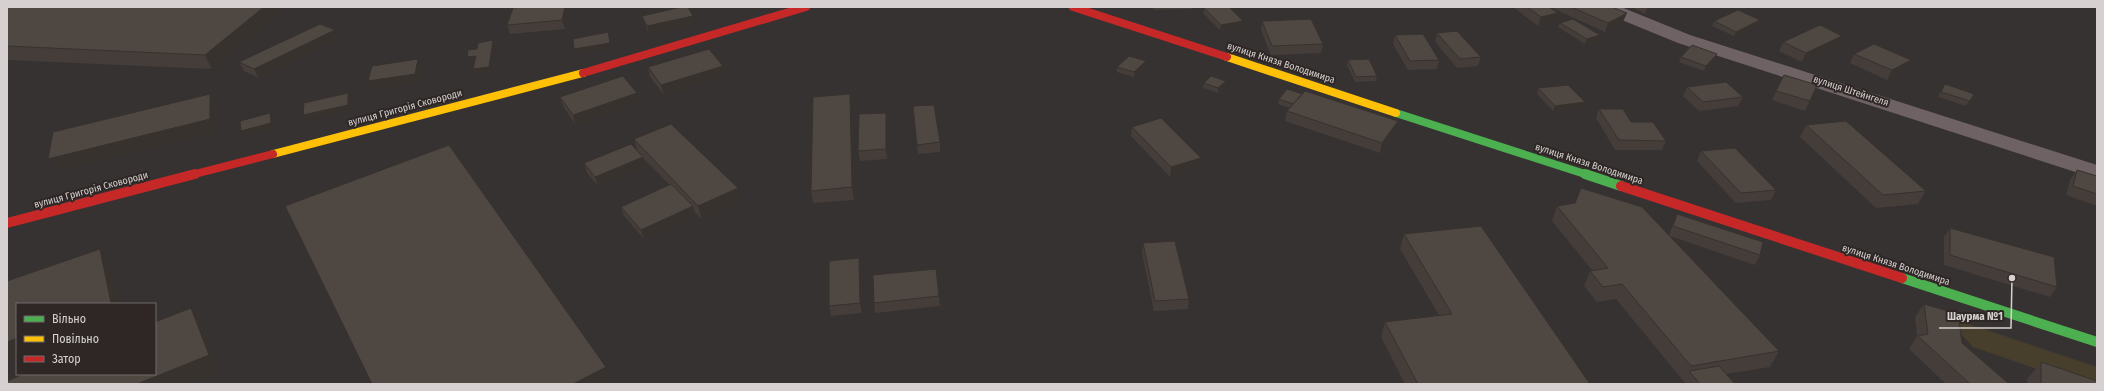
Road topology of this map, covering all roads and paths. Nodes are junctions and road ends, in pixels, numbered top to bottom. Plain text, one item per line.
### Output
1 (806, 7) edge
2 (1073, 7) edge
3 (1606, 7) edge
4 (2097, 172) edge
5 (7, 223) edge
6 (2097, 342) edge

1 - 5 main road, вулиця Григорія Сковороди
2 - 6 main road, вулиця Князя Володимира
3 - 4 street, вулиця Штейнгеля

